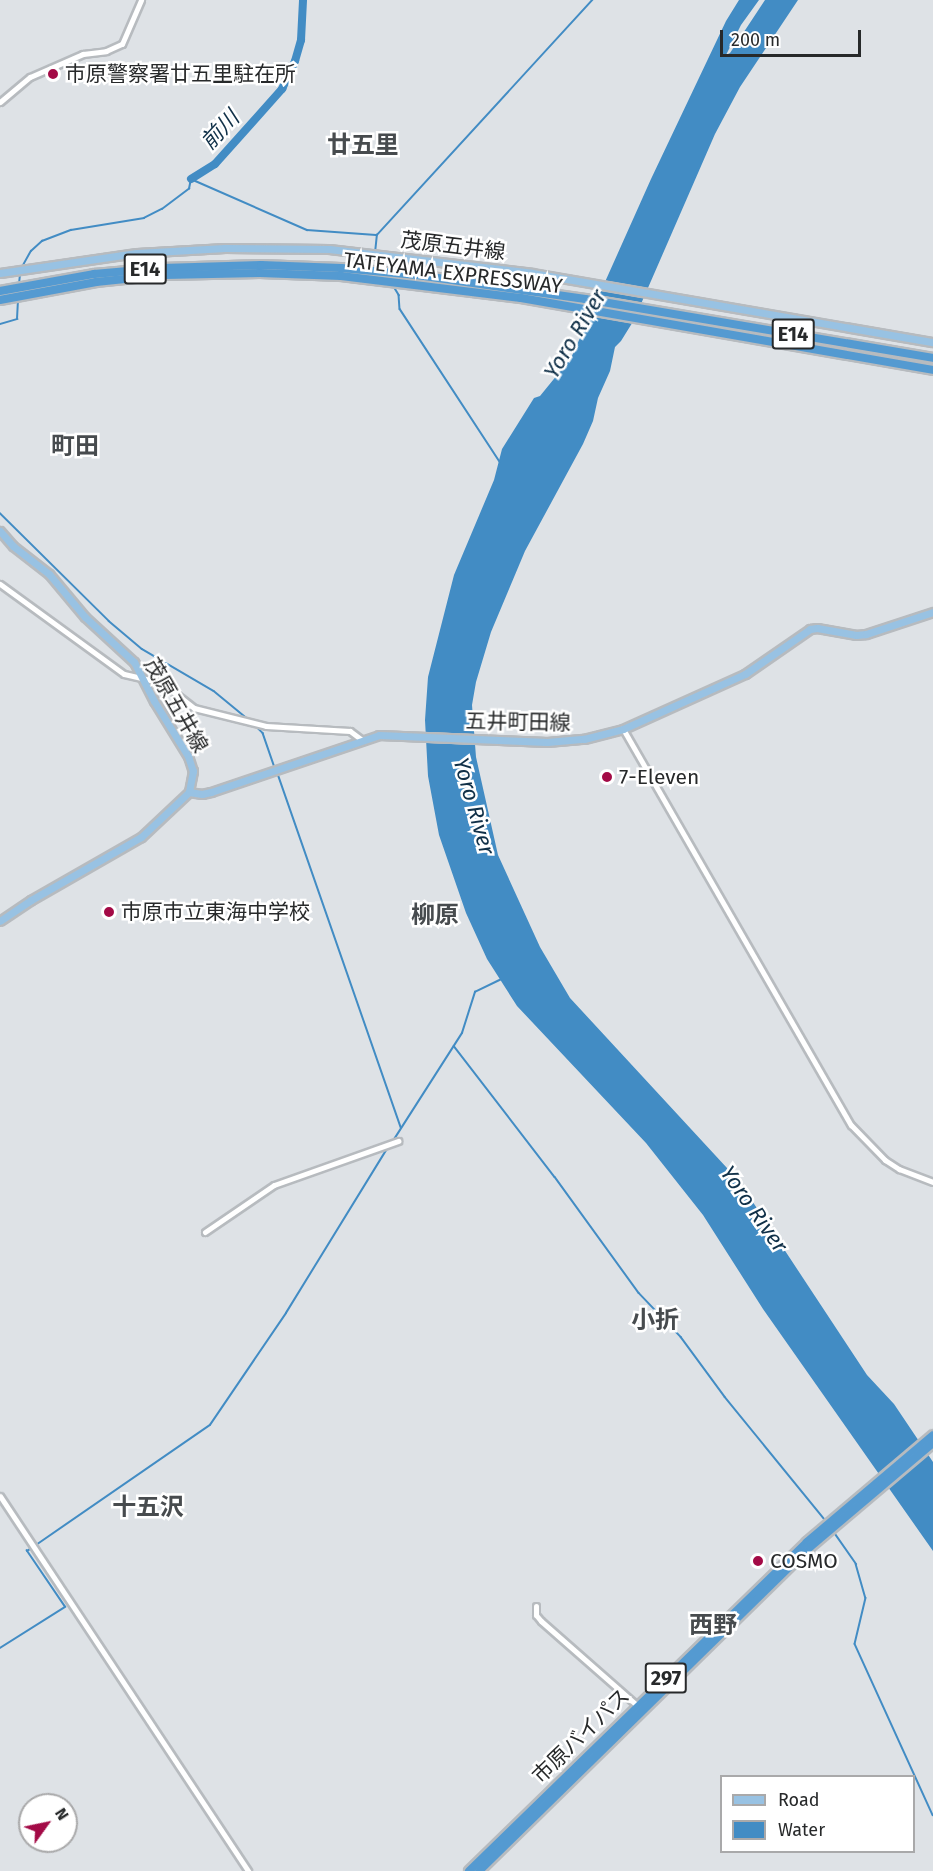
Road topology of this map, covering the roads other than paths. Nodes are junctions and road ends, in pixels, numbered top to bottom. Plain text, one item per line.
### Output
1 (141, 0) edge
2 (0, 102) edge
3 (0, 273) edge
4 (31, 289) junction
5 (0, 291) edge
6 (522, 294) junction
7 (0, 299) edge
8 (933, 342) edge
9 (930, 357) edge
10 (929, 369) edge
11 (0, 531) edge
12 (0, 584) edge
13 (933, 612) edge
14 (144, 678) junction
15 (623, 729) junction
16 (362, 740) junction
17 (189, 792) junction
18 (0, 921) edge
19 (398, 1141) dead end
20 (933, 1182) edge
21 (204, 1232) dead end
22 (933, 1435) edge
23 (933, 1443) edge
24 (869, 1491) junction
25 (0, 1496) edge
26 (536, 1606) dead end
27 (641, 1709) junction
28 (248, 1871) edge
29 (469, 1871) edge
30 (479, 1871) edge

1 - 2 street
3 - 8 main road, 茂原五井線
4 - 5 highway, TATEYAMA EXPRESSWAY / E14
4 - 6 highway, TATEYAMA EXPRESSWAY / E14
4 - 7 highway, TATEYAMA EXPRESSWAY / E14
6 - 9 highway, TATEYAMA EXPRESSWAY / E14
6 - 10 highway, TATEYAMA EXPRESSWAY / E14
11 - 14 main road, 茂原五井線
12 - 14 street
13 - 15 main road, 五井町田線
14 - 16 street
14 - 17 main road, 茂原五井線
15 - 16 main road, 五井町田線
15 - 20 street
16 - 17 main road, 五井町田線
17 - 18 main road
19 - 21 street
22 - 24 highway, 市原バイパス / 297
23 - 24 highway, 市原バイパス / 297
24 - 27 highway, 市原バイパス / 297
25 - 28 street
26 - 27 street
27 - 29 highway, 市原バイパス / 297
27 - 30 highway, 市原バイパス / 297

